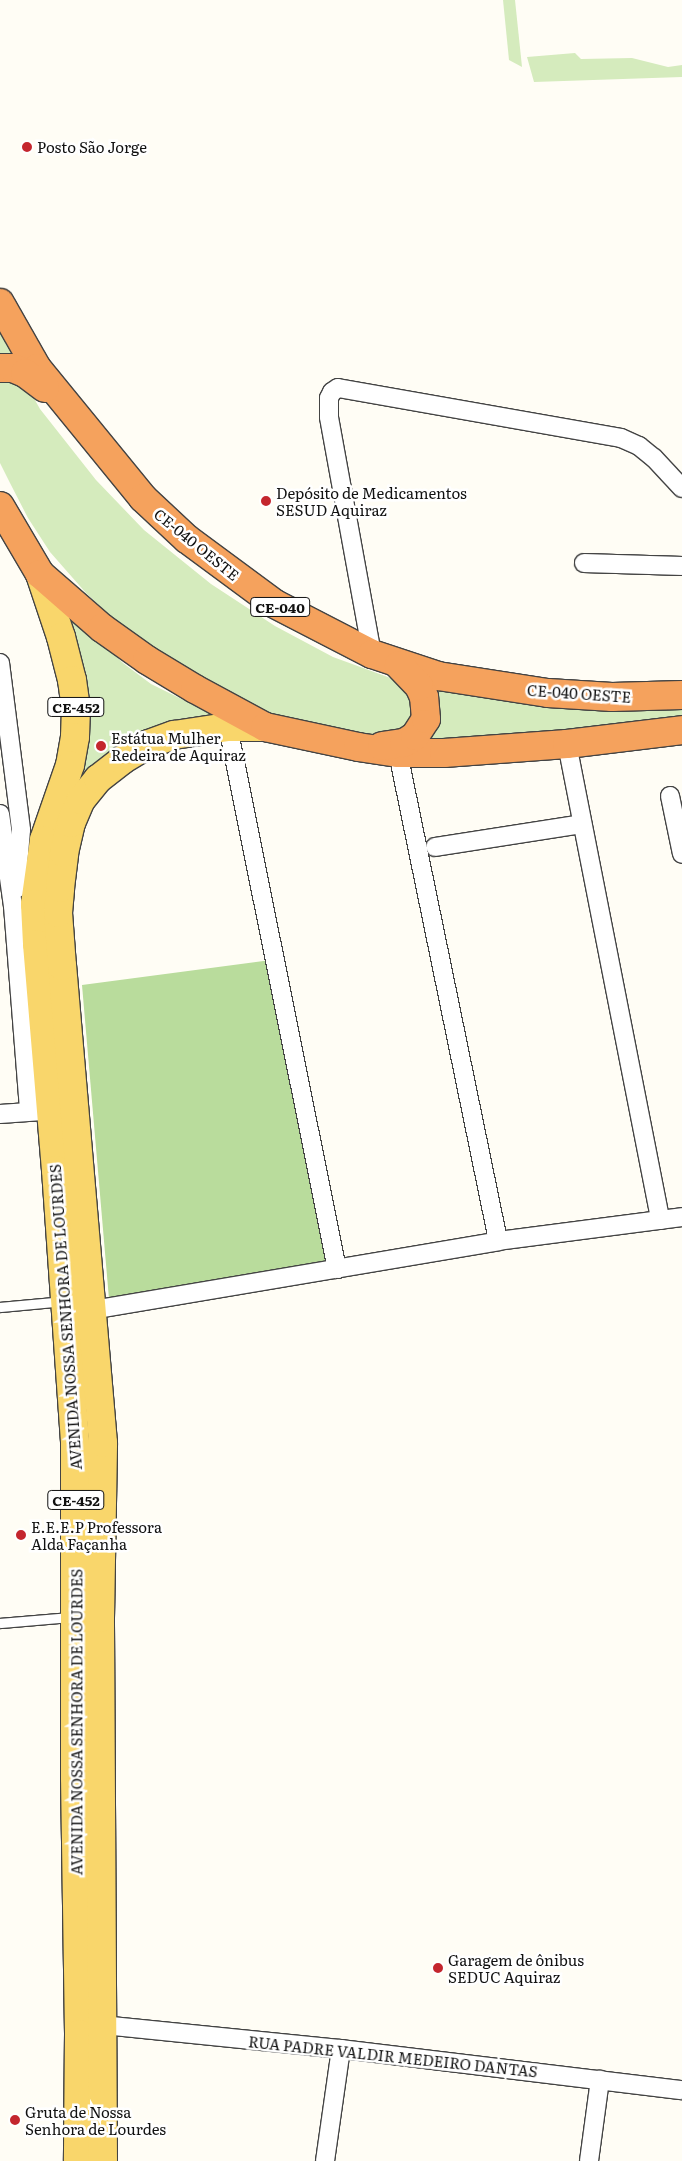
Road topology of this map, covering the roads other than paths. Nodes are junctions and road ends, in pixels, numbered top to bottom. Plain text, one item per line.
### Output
1 (0, 303) edge
2 (0, 368) edge
3 (72, 413) junction
4 (682, 488) edge
5 (0, 506) edge
6 (584, 563) dead end
7 (682, 566) edge
8 (40, 574) junction
9 (372, 654) junction
10 (0, 663) edge
11 (399, 665) junction
12 (682, 696) edge
13 (228, 727) junction
14 (265, 727) junction
15 (682, 730) edge
16 (567, 744) junction
17 (358, 748) junction
18 (398, 753) junction
19 (670, 796) dead end
20 (0, 814) edge
21 (582, 824) junction
22 (435, 847) dead end
23 (682, 854) edge
24 (13, 906) junction
25 (51, 1110) junction
26 (0, 1114) edge
27 (682, 1217) edge
28 (660, 1220) junction
29 (498, 1241) junction
30 (337, 1270) junction
31 (66, 1301) junction
32 (0, 1307) edge
33 (92, 1310) junction
34 (76, 1617) junction
35 (0, 1623) edge
36 (103, 2025) junction
37 (341, 2049) junction
38 (600, 2080) junction
39 (682, 2090) edge
40 (78, 2161) edge
41 (103, 2161) edge
42 (325, 2161) edge
43 (589, 2161) edge

1 - 3 highway, CE-040 OESTE / CE-040
2 - 3 highway
3 - 9 highway, CE-040 OESTE / CE-040
4 - 9 street
5 - 8 highway
6 - 7 street
8 - 14 highway
8 - 25 main road, AVENIDA NOSSA SENHORA DE LOURDES / CE-452
9 - 11 highway, CE-040 OESTE / CE-040
10 - 24 street
11 - 12 highway, CE-040 OESTE / CE-040
11 - 17 highway
13 - 14 main road, CE-452
13 - 25 main road, AVENIDA NOSSA SENHORA DE LOURDES / CE-452
13 - 30 street
14 - 17 highway
15 - 16 highway
16 - 18 highway
16 - 21 street
17 - 18 highway
18 - 29 street
19 - 23 street
20 - 24 street
21 - 22 street
21 - 28 street
24 - 25 street
25 - 26 street
25 - 31 main road, AVENIDA NOSSA SENHORA DE LOURDES / CE-452
25 - 33 main road, AVENIDA NOSSA SENHORA DE LOURDES / CE-452
27 - 28 street
28 - 29 street
29 - 30 street
30 - 33 street
31 - 32 lane
31 - 34 main road, AVENIDA NOSSA SENHORA DE LOURDES / CE-452
33 - 36 main road, AVENIDA NOSSA SENHORA DE LOURDES / CE-452
34 - 35 lane
34 - 40 main road, AVENIDA NOSSA SENHORA DE LOURDES / CE-452
36 - 37 street, RUA PADRE VALDIR MEDEIRO DANTAS
36 - 41 main road, AVENIDA NOSSA SENHORA DE LOURDES / CE-452
37 - 38 street, RUA PADRE VALDIR MEDEIRO DANTAS
37 - 42 street
38 - 39 street, RUA PADRE VALDIR MEDEIRO DANTAS
38 - 43 street

